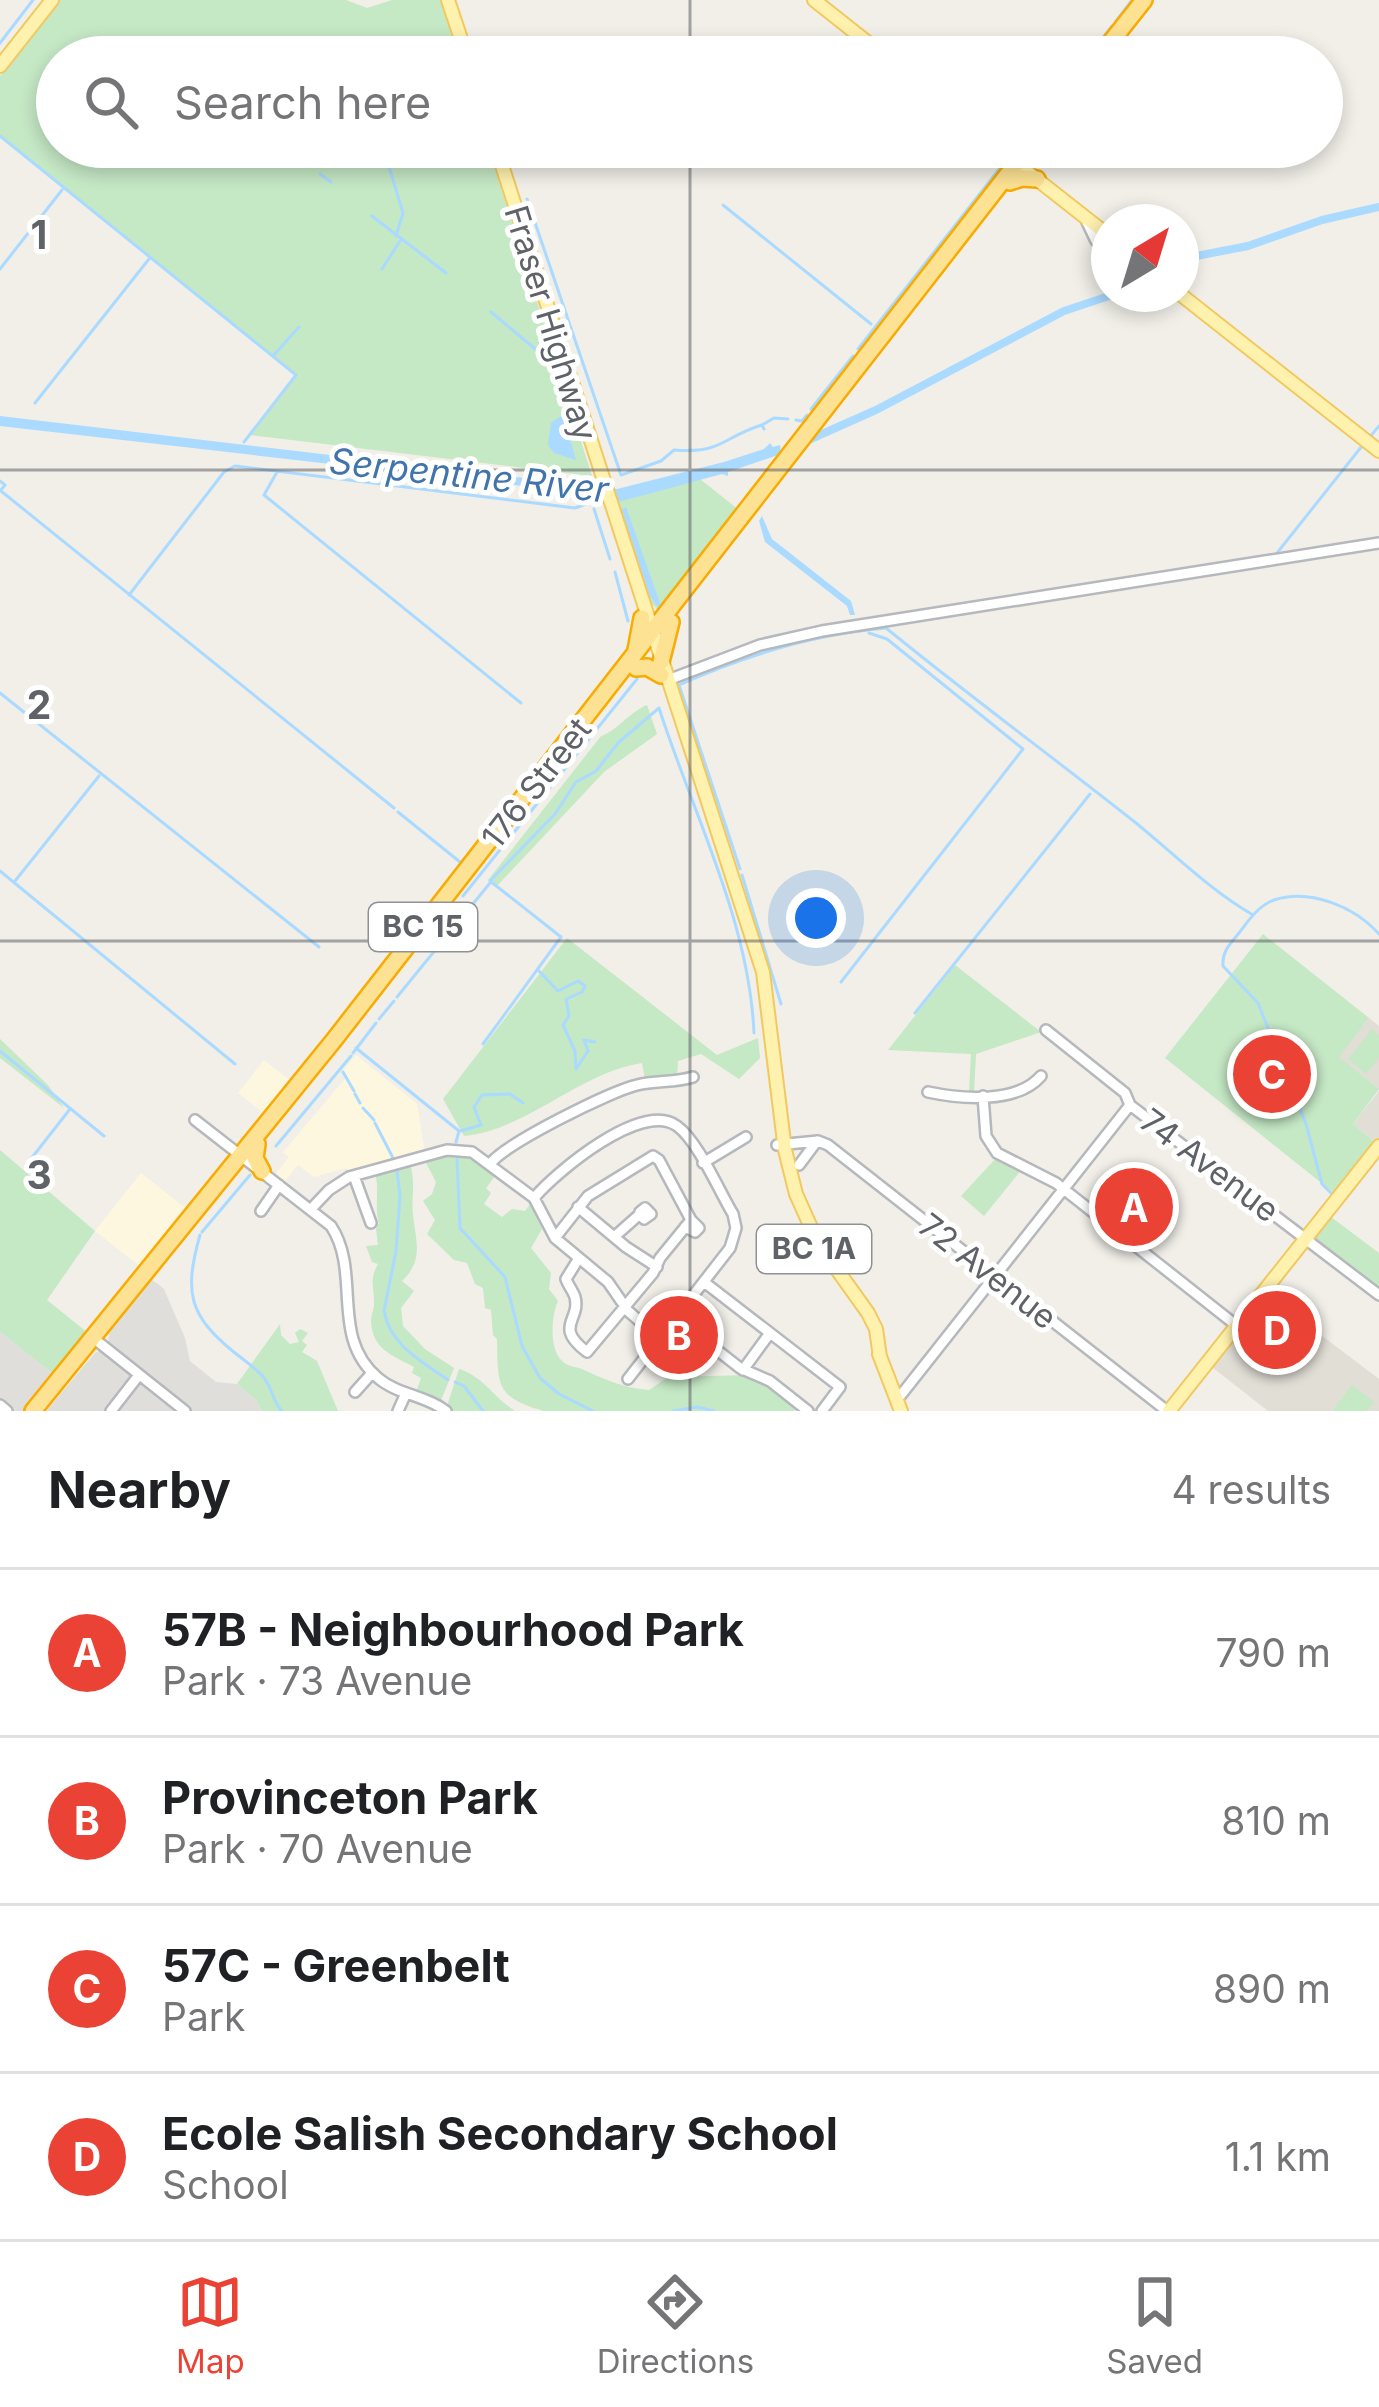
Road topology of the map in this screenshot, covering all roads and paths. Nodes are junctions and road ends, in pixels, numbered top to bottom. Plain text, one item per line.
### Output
1 (52, 0) edge
2 (448, 0) edge
3 (814, 0) edge
4 (1148, 0) edge
5 (459, 36) edge
6 (859, 36) edge
7 (1120, 36) edge
8 (0, 66) edge
9 (503, 168) edge
10 (1016, 168) edge
11 (1017, 168) edge
12 (1022, 168) edge
13 (1037, 179) junction
14 (1010, 182) junction
15 (1091, 222) edge
16 (1199, 309) edge
17 (817, 424) junction
18 (1379, 451) edge
19 (1379, 543) edge
20 (642, 613) junction
21 (669, 617) junction
22 (656, 653) junction
23 (635, 662) junction
24 (683, 735) junction
25 (763, 972) junction
26 (1046, 1030) dead end
27 (1041, 1076) dead end
28 (693, 1077) dead end
29 (928, 1092) dead end
30 (982, 1096) junction
31 (1130, 1105) junction
32 (194, 1120) dead end
33 (783, 1128) junction
34 (746, 1137) dead end
35 (818, 1141) junction
36 (255, 1142) junction
37 (804, 1142) junction
38 (781, 1145) junction
39 (1379, 1146) edge
40 (236, 1160) junction
41 (486, 1160) junction
42 (703, 1163) junction
43 (799, 1165) dead end
44 (262, 1171) junction
45 (354, 1176) junction
46 (280, 1185) junction
47 (1062, 1188) junction
48 (534, 1198) junction
49 (578, 1207) junction
50 (311, 1209) junction
51 (261, 1211) dead end
52 (640, 1214) dead end
53 (371, 1223) dead end
54 (614, 1237) junction
55 (555, 1238) junction
56 (1305, 1240) junction
57 (579, 1258) junction
58 (657, 1267) junction
59 (993, 1275) junction
60 (704, 1282) junction
61 (1379, 1295) edge
62 (626, 1307) junction
63 (676, 1318) junction
64 (1237, 1326) junction
65 (770, 1333) junction
66 (94, 1339) junction
67 (660, 1339) junction
68 (743, 1370) junction
69 (372, 1373) junction
70 (139, 1375) junction
71 (887, 1376) junction
72 (628, 1379) dead end
73 (910, 1382) junction
74 (355, 1392) dead end
75 (406, 1393) junction
76 (901, 1395) dead end
77 (0, 1405) edge
78 (36, 1409) edge
79 (7, 1411) edge
80 (110, 1411) edge
81 (185, 1411) edge
82 (398, 1411) edge
83 (446, 1411) edge
84 (808, 1411) edge
85 (822, 1411) edge
86 (901, 1411) edge
87 (1168, 1411) edge

1 - 8 main road
2 - 5 main road
3 - 6 main road
4 - 7 highway
9 - 20 main road, Fraser Highway
10 - 17 highway, 176 Street / BC 15
11 - 14 highway, 176 Street / BC 15
12 - 13 main road
13 - 14 highway
13 - 15 main road
14 - 17 highway, 176 Street / BC 15
16 - 18 main road
17 - 21 highway, 176 Street / BC 15
19 - 22 street
20 - 21 highway
20 - 22 main road, Fraser Highway
20 - 23 highway
21 - 22 highway
21 - 22 highway, 176 Street / BC 15
22 - 23 highway, 176 Street / BC 15
22 - 23 highway
22 - 24 main road, Fraser Highway / BC 1A
22 - 24 main road
23 - 36 highway, 176 Street / BC 15
24 - 25 main road, Fraser Highway / BC 1A
25 - 33 main road, Fraser Highway / BC 1A
25 - 38 main road, Fraser Highway / BC 1A
26 - 31 street, 74 Avenue
27 - 30 street
28 - 41 street
29 - 30 street
30 - 47 street
31 - 47 street
31 - 56 street, 74 Avenue
32 - 40 street
33 - 37 street
33 - 38 main road, Fraser Highway / BC 1A
34 - 42 street
35 - 37 street
35 - 43 street
35 - 59 street, 72 Avenue
36 - 40 highway, 176 Street / BC 15
36 - 44 highway
37 - 38 street
38 - 71 main road, Fraser Highway / BC 1A
39 - 56 main road
40 - 44 highway
40 - 66 highway, 176 Street / BC 15
41 - 45 street
41 - 48 street
42 - 48 street
42 - 60 street
44 - 46 street
45 - 50 street
45 - 53 street
46 - 50 street
46 - 51 street
47 - 59 street
47 - 64 street
48 - 55 street
49 - 54 street
49 - 55 street
49 - 58 street
50 - 69 street
52 - 54 street
54 - 58 street
55 - 57 street
56 - 61 street, 74 Avenue
56 - 64 main road
57 - 62 street
57 - 62 street
58 - 62 street
59 - 73 street
59 - 87 street, 72 Avenue
60 - 63 street
60 - 65 street
62 - 67 street
63 - 67 street
63 - 68 street
64 - 87 main road
65 - 68 street
65 - 85 street
66 - 70 street
66 - 78 highway, 176 Street / BC 15
67 - 72 street
68 - 84 street
69 - 74 street
69 - 75 street
70 - 80 street
70 - 81 street
71 - 73 street
71 - 86 main road, Fraser Highway / BC 1A
73 - 76 street
75 - 82 street
75 - 83 street
77 - 79 street

